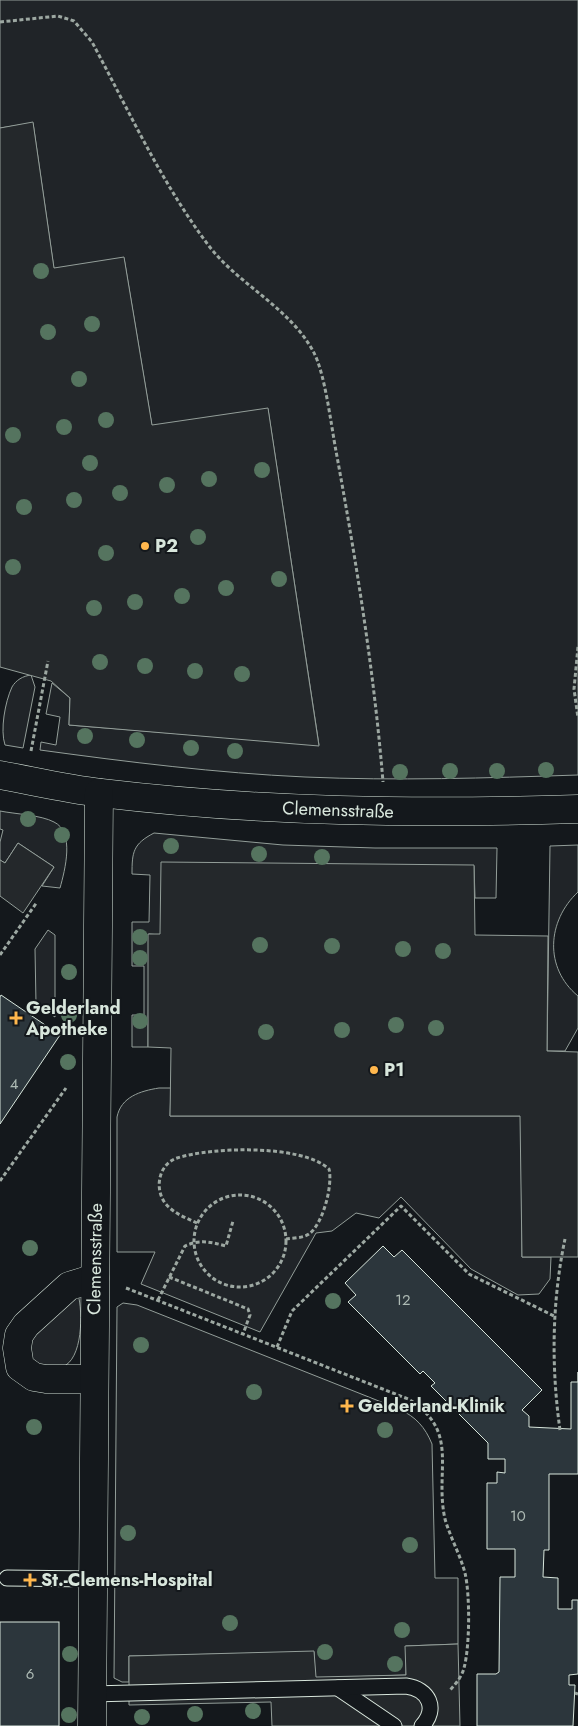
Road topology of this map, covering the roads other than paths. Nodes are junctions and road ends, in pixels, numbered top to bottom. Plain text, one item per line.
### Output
1 (13, 777) edge
2 (99, 793) junction
3 (578, 809) edge
4 (95, 1278) junction
5 (94, 1379) junction
6 (8, 1578) dead end
7 (93, 1579) junction
8 (338, 1688) junction
9 (92, 1694) junction
10 (92, 1726) edge
11 (394, 1726) edge
12 (422, 1726) edge

1 - 2 street, Clemensstraße
2 - 3 street, Clemensstraße
2 - 4 street, Clemensstraße
4 - 5 street, Clemensstraße
4 - 5 street
5 - 7 street, Clemensstraße
6 - 7 lane
7 - 9 street, Clemensstraße
8 - 9 lane
8 - 11 lane
8 - 12 lane
9 - 10 street, Clemensstraße

